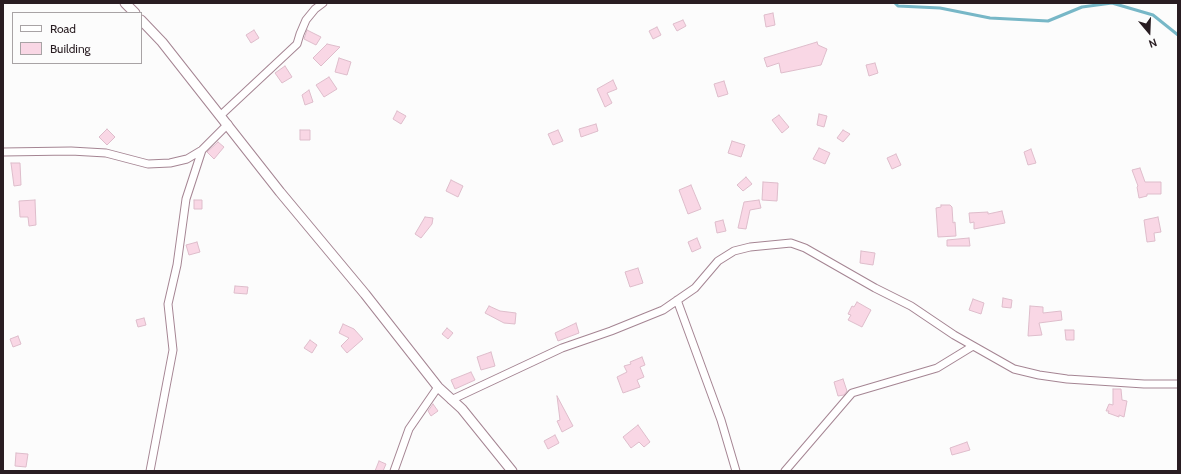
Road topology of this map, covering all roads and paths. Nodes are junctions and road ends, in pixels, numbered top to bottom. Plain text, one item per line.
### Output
1 (126, 3) edge
2 (324, 3) edge
3 (134, 12) edge
4 (142, 21) edge
5 (220, 115) junction
6 (228, 124) junction
7 (202, 150) junction
8 (3, 152) edge
9 (677, 300) junction
10 (973, 346) junction
11 (1178, 384) edge
12 (438, 387) junction
13 (451, 400) junction
14 (150, 471) edge
15 (394, 471) edge
16 (512, 471) edge
17 (736, 471) edge
18 (785, 471) edge

1 - 3 street
2 - 5 street
4 - 5 street
5 - 6 street
6 - 7 street
6 - 12 street
7 - 8 street
7 - 14 street
9 - 10 street
9 - 13 street
9 - 17 street
10 - 11 street
10 - 18 street
12 - 13 street
12 - 15 street
13 - 16 street

